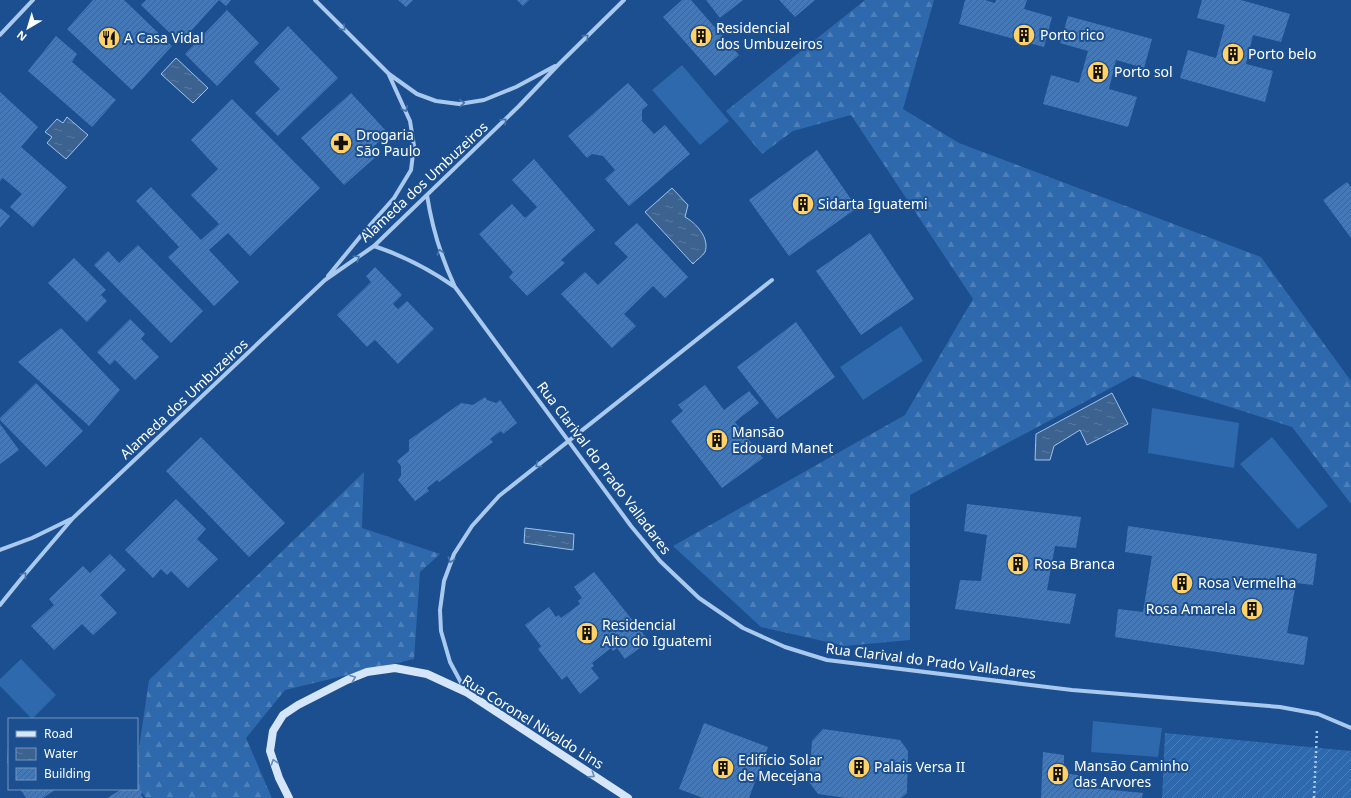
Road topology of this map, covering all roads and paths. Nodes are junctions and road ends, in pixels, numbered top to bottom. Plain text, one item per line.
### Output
1 (33, 0) edge
2 (315, 0) edge
3 (624, 0) edge
4 (0, 35) edge
5 (559, 64) junction
6 (389, 74) junction
7 (427, 195) junction
8 (374, 246) junction
9 (325, 280) junction
10 (772, 280) dead end
11 (455, 287) junction
12 (568, 441) junction
13 (73, 518) junction
14 (0, 550) edge
15 (0, 605) edge
16 (466, 692) junction
17 (1318, 714) junction
18 (1351, 728) edge
19 (289, 798) edge
20 (628, 798) edge
21 (1314, 798) edge

1 - 4 street
2 -> 6 street
5 -> 3 street, Alameda dos Umbuzeiros
6 -> 5 street
7 -> 5 street, Alameda dos Umbuzeiros
6 -> 9 street
7 - 8 street, Alameda dos Umbuzeiros
11 -> 7 street, Rua Clarival do Prado Valladares
9 -> 8 street, Alameda dos Umbuzeiros
8 - 11 street, Rua Clarival do Prado Valladares
9 - 13 street, Alameda dos Umbuzeiros
10 - 12 street
11 - 12 street, Rua Clarival do Prado Valladares
12 -> 16 street
12 - 17 street, Rua Clarival do Prado Valladares
13 - 14 street, Alameda dos Umbuzeiros
15 -> 13 street, Alameda dos Umbuzeiros
19 -> 16 street, Rua Coronel Nivaldo Lins
16 -> 20 street, Rua Coronel Nivaldo Lins
17 - 18 street, Rua Clarival do Prado Valladares
17 - 21 path

